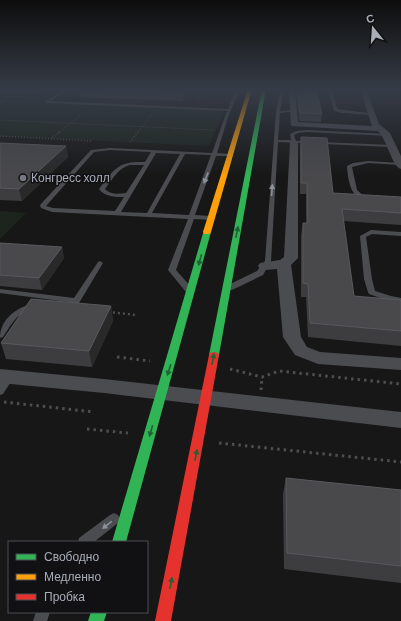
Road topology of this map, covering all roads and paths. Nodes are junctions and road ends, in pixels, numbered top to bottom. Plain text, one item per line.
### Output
1 (76, 118) edge
2 (149, 118) edge
3 (226, 118) edge
4 (242, 118) edge
5 (258, 118) edge
6 (278, 118) edge
7 (293, 118) edge
8 (374, 118) edge
9 (0, 120) edge
10 (70, 123) junction
11 (143, 127) junction
12 (380, 129) junction
13 (221, 130) junction
14 (387, 135) junction
15 (52, 138) dead end
16 (276, 141) junction
17 (130, 142) dead end
18 (294, 142) junction
19 (392, 146) junction
20 (154, 152) junction
21 (183, 153) junction
22 (214, 154) junction
23 (231, 155) junction
24 (147, 164) junction
25 (401, 165) edge
26 (128, 195) junction
27 (368, 201) edge
28 (118, 212) junction
29 (149, 214) junction
30 (191, 216) junction
31 (211, 218) junction
32 (401, 234) edge
33 (100, 263) dead end
34 (284, 264) junction
35 (264, 266) junction
36 (226, 289) junction
37 (0, 291) edge
38 (191, 292) junction
39 (401, 300) edge
40 (46, 307) edge
41 (70, 309) edge
42 (86, 310) joint
43 (136, 315) dead end
44 (0, 335) edge
45 (117, 357) dead end
46 (171, 363) junction
47 (401, 364) edge
48 (211, 367) junction
49 (3, 382) edge
50 (401, 384) edge
51 (161, 393) junction
52 (207, 398) junction
53 (0, 401) edge
54 (94, 412) dead end
55 (401, 420) edge
56 (87, 429) dead end
57 (149, 436) junction
58 (198, 441) junction
59 (401, 462) edge
60 (129, 507) junction
61 (85, 541) edge
62 (119, 541) edge
63 (163, 621) edge

1 - 10 path
2 - 11 path
3 - 13 lane
4 - 23 street
36 -> 5 street
6 - 16 lane
7 - 12 street
8 - 12 street
9 - 10 path
10 - 11 path
10 - 15 path
11 - 13 path
11 - 17 path
12 - 14 street
13 - 22 lane
14 - 18 lane
14 - 19 street
16 - 18 lane
35 -> 16 lane
18 - 19 lane
18 - 34 street
19 - 25 street
20 - 21 lane
20 - 24 lane
20 - 28 lane
21 - 22 lane
21 - 29 lane
22 - 23 lane
22 -> 30 lane
23 - 31 street
24 - 26 lane
24 - 26 lane
25 - 27 lane
26 - 28 lane
28 - 29 lane
29 - 30 lane
30 - 31 lane
30 - 38 lane
31 -> 38 street
32 - 39 lane
33 - 37 lane
34 - 35 street
34 - 47 street
35 - 36 lane
48 -> 36 street
38 - 46 street
40 - 44 lane
41 - 42 lane
42 - 43 path
45 - 46 path
46 -> 51 street
48 - 50 path
48 - 52 street
49 - 51 street
51 - 52 street
51 -> 57 street
52 - 55 street
52 - 58 street
53 - 54 path
56 - 57 path
57 - 60 street
58 - 59 path
63 -> 58 street
60 -> 61 lane
60 - 62 street

